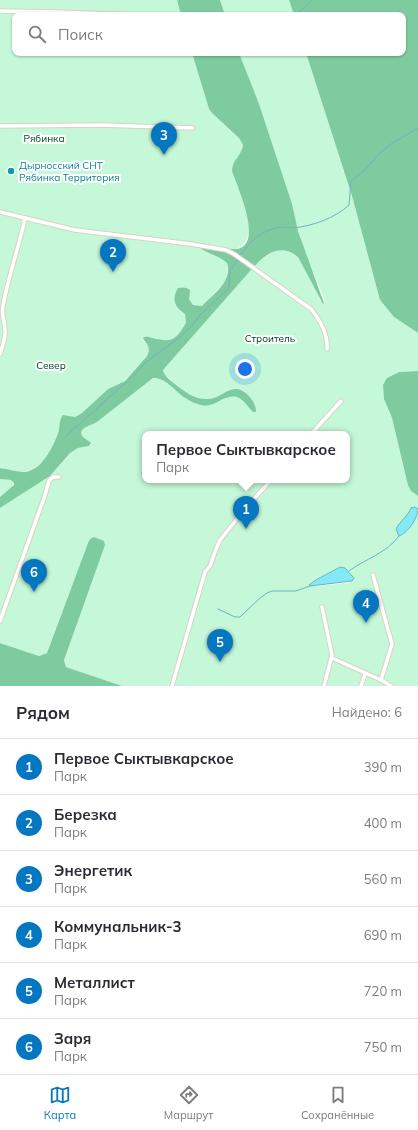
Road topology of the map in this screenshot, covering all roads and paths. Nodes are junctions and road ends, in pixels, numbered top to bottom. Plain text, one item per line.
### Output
1 (0, 11) edge
2 (64, 12) edge
3 (0, 126) edge
4 (193, 128) dead end
5 (0, 212) edge
6 (25, 218) junction
7 (327, 349) dead end
8 (0, 354) edge
9 (341, 401) dead end
10 (314, 431) edge
11 (59, 477) dead end
12 (268, 483) edge
13 (373, 575) dead end
14 (322, 607) dead end
15 (0, 620) edge
16 (332, 658) junction
17 (365, 674) junction
18 (380, 680) junction
19 (172, 686) edge
20 (324, 686) edge
21 (362, 686) edge
22 (391, 686) edge

1 - 2 street
3 - 4 street
5 - 6 street
6 - 7 street
6 - 8 street
9 - 10 street
11 - 15 street
12 - 19 street
13 - 18 street
14 - 16 street
16 - 17 street
16 - 20 street
17 - 18 street
17 - 21 street
18 - 22 street

